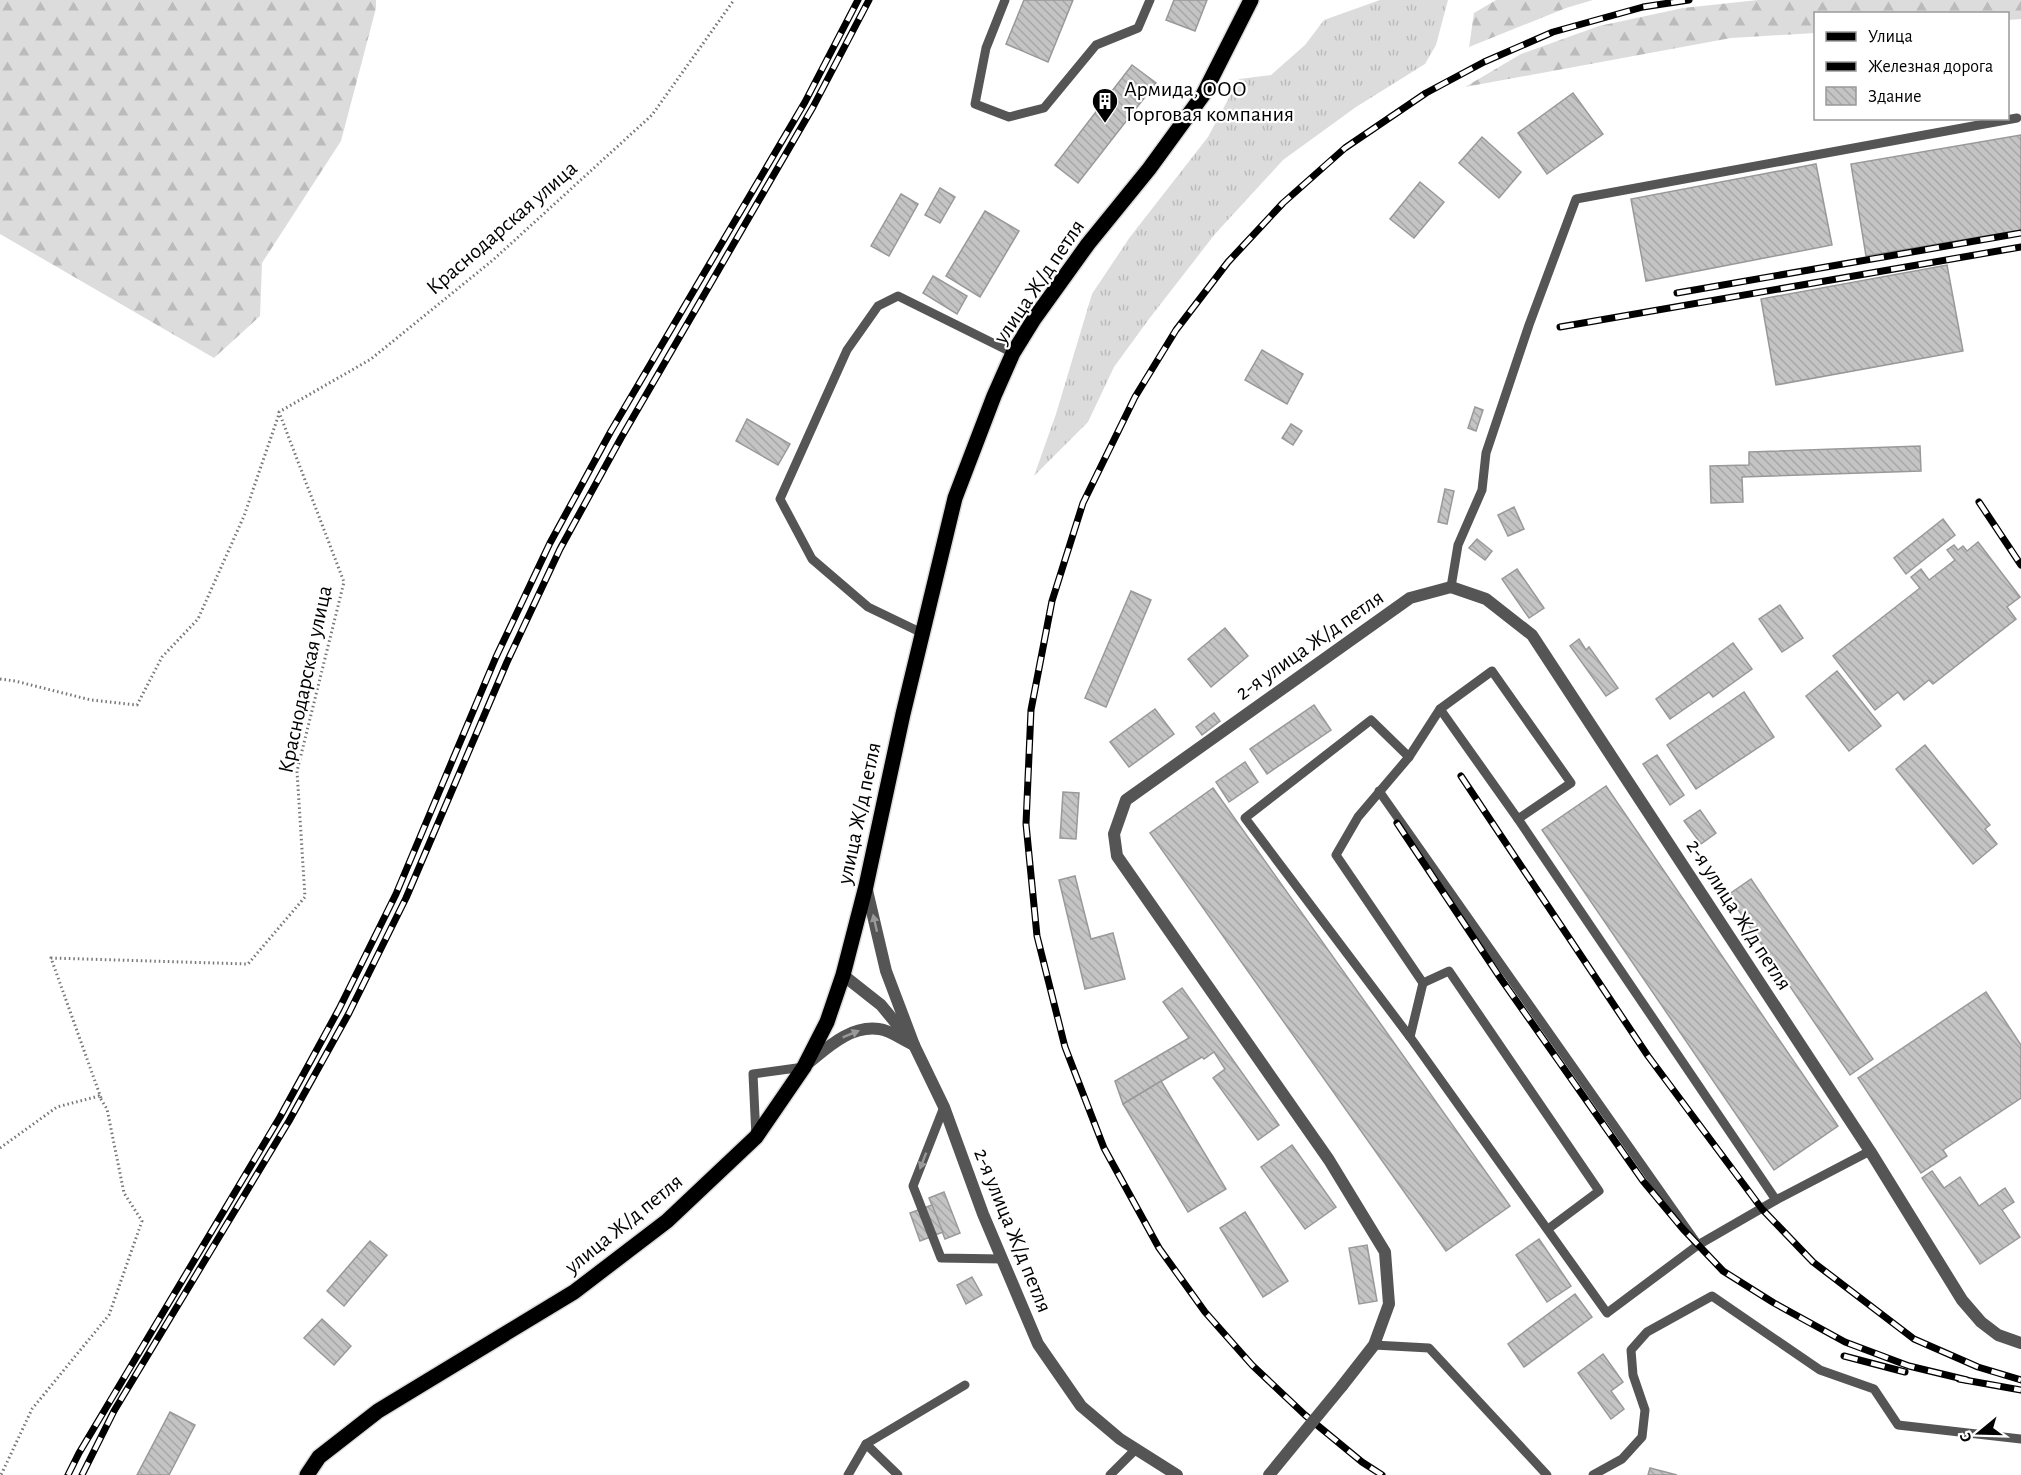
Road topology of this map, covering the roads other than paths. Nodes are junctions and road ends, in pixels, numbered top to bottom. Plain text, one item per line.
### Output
1 (1005, 0) edge
2 (1150, 0) edge
3 (1251, 0) edge
4 (2017, 118) dead end
5 (2009, 119) edge
6 (2006, 120) edge
7 (1013, 353) junction
8 (1451, 587) junction
9 (922, 633) junction
10 (1440, 709) junction
11 (1408, 757) junction
12 (1379, 791) junction
13 (1518, 819) junction
14 (866, 886) junction
15 (843, 975) junction
16 (1423, 982) junction
17 (1410, 1037) junction
18 (914, 1045) junction
19 (804, 1067) junction
20 (944, 1107) junction
21 (756, 1137) junction
22 (1870, 1151) junction
23 (1776, 1200) junction
24 (1548, 1229) junction
25 (1698, 1245) junction
26 (1002, 1259) junction
27 (2021, 1343) edge
28 (1374, 1345) junction
29 (965, 1385) dead end
30 (2021, 1438) edge
31 (866, 1444) junction
32 (1136, 1449) junction
33 (307, 1475) edge
34 (848, 1475) edge
35 (898, 1475) edge
36 (1109, 1475) edge
37 (1177, 1475) edge
38 (1269, 1475) edge
39 (1547, 1475) edge
40 (1593, 1475) edge

1 - 2 lane
3 - 7 main road, улица Ж/д петля
4 - 5 lane
6 - 8 lane
7 - 9 main road, улица Ж/д петля
7 - 9 lane
8 - 22 street, 2-я улица Ж/д петля
8 - 28 street, 2-я улица Ж/д петля
9 - 14 main road, улица Ж/д петля
10 - 11 lane
10 - 13 lane
10 - 13 lane
11 - 12 lane
11 - 17 lane
12 - 16 lane
12 - 25 lane
13 - 23 lane
14 - 15 main road, улица Ж/д петля
18 -> 14 street
15 - 18 street, 2-я улица Ж/д петля
15 - 19 main road, улица Ж/д петля
16 - 17 lane
16 - 24 lane
17 - 24 lane
19 -> 18 street
18 - 20 street, 2-я улица Ж/д петля
19 - 21 main road, улица Ж/д петля
19 - 21 lane
20 - 26 street, 2-я улица Ж/д петля
20 -> 26 lane
21 - 33 main road, улица Ж/д петля
22 - 23 lane
22 - 27 street, 2-я улица Ж/д петля
23 - 25 lane
24 - 25 lane
26 - 32 street, 2-я улица Ж/д петля
28 - 38 street, 2-я улица Ж/д петля, bridge
28 - 39 lane
29 - 31 lane
30 - 40 lane
31 - 34 lane
31 - 35 lane
32 - 36 lane
32 - 37 street, 2-я улица Ж/д петля

